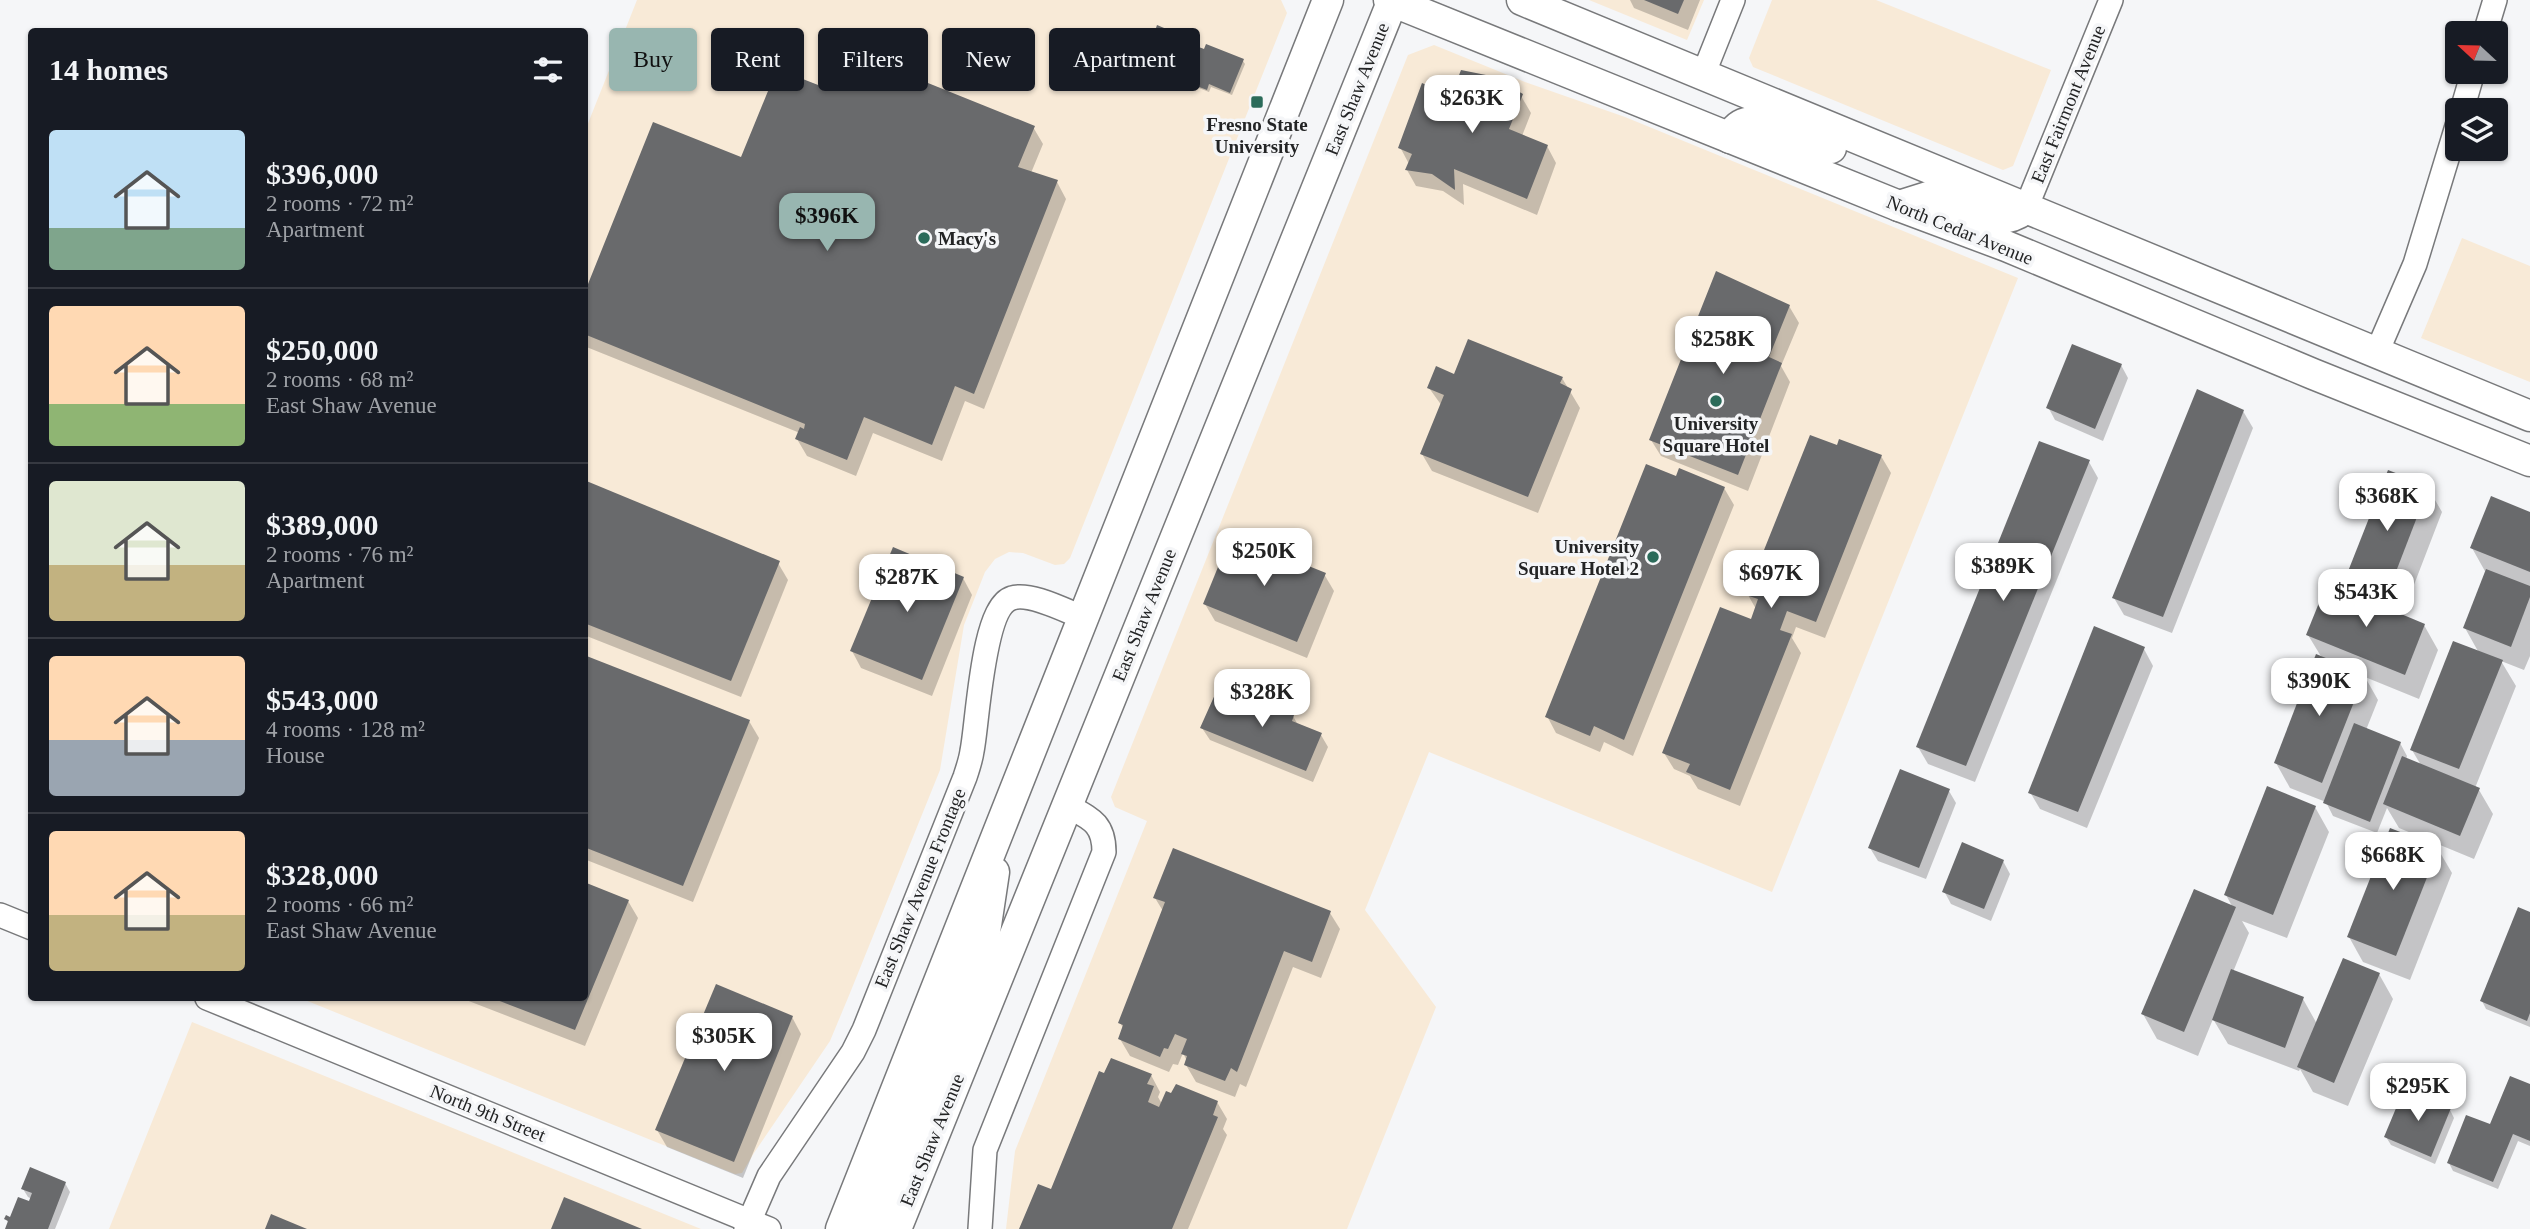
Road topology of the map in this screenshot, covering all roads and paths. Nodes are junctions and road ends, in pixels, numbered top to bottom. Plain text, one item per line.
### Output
1 (1328, 0) edge
2 (1391, 0) edge
3 (1522, 0) edge
4 (1733, 0) edge
5 (2111, 0) edge
6 (2495, 0) edge
7 (2489, 21) edge
8 (1703, 75) junction
9 (1730, 138) junction
10 (2446, 161) edge
11 (1951, 177) junction
12 (1899, 206) junction
13 (2026, 208) junction
14 (2098, 237) junction
15 (2006, 246) junction
16 (2377, 352) junction
17 (2530, 416) edge
18 (2530, 461) edge
19 (1084, 618) junction
20 (1066, 805) junction
21 (1000, 823) junction
22 (0, 915) edge
23 (28, 926) edge
24 (214, 1001) edge
25 (755, 1226) edge
26 (841, 1229) edge
27 (867, 1229) edge
28 (896, 1229) edge
29 (980, 1229) edge

1 - 19 main road
2 - 9 main road, North Cedar Avenue
2 - 20 main road, East Shaw Avenue
3 - 8 main road
4 - 8 street
5 - 13 street, East Fairmont Avenue
6 - 7 street
8 - 11 main road
9 - 11 main road
9 - 12 main road, North Cedar Avenue
10 - 16 street
11 - 13 main road
12 - 13 main road
12 - 15 main road, North Cedar Avenue
13 - 14 main road
14 - 15 main road
14 - 16 main road
15 - 18 main road, North Cedar Avenue
16 - 17 main road
19 - 21 main road
19 - 25 street, East Shaw Avenue Frontage
20 - 28 main road, East Shaw Avenue
20 - 29 street
21 - 26 main road
21 - 27 main road
22 - 23 street
24 - 25 street, North 9th Street

